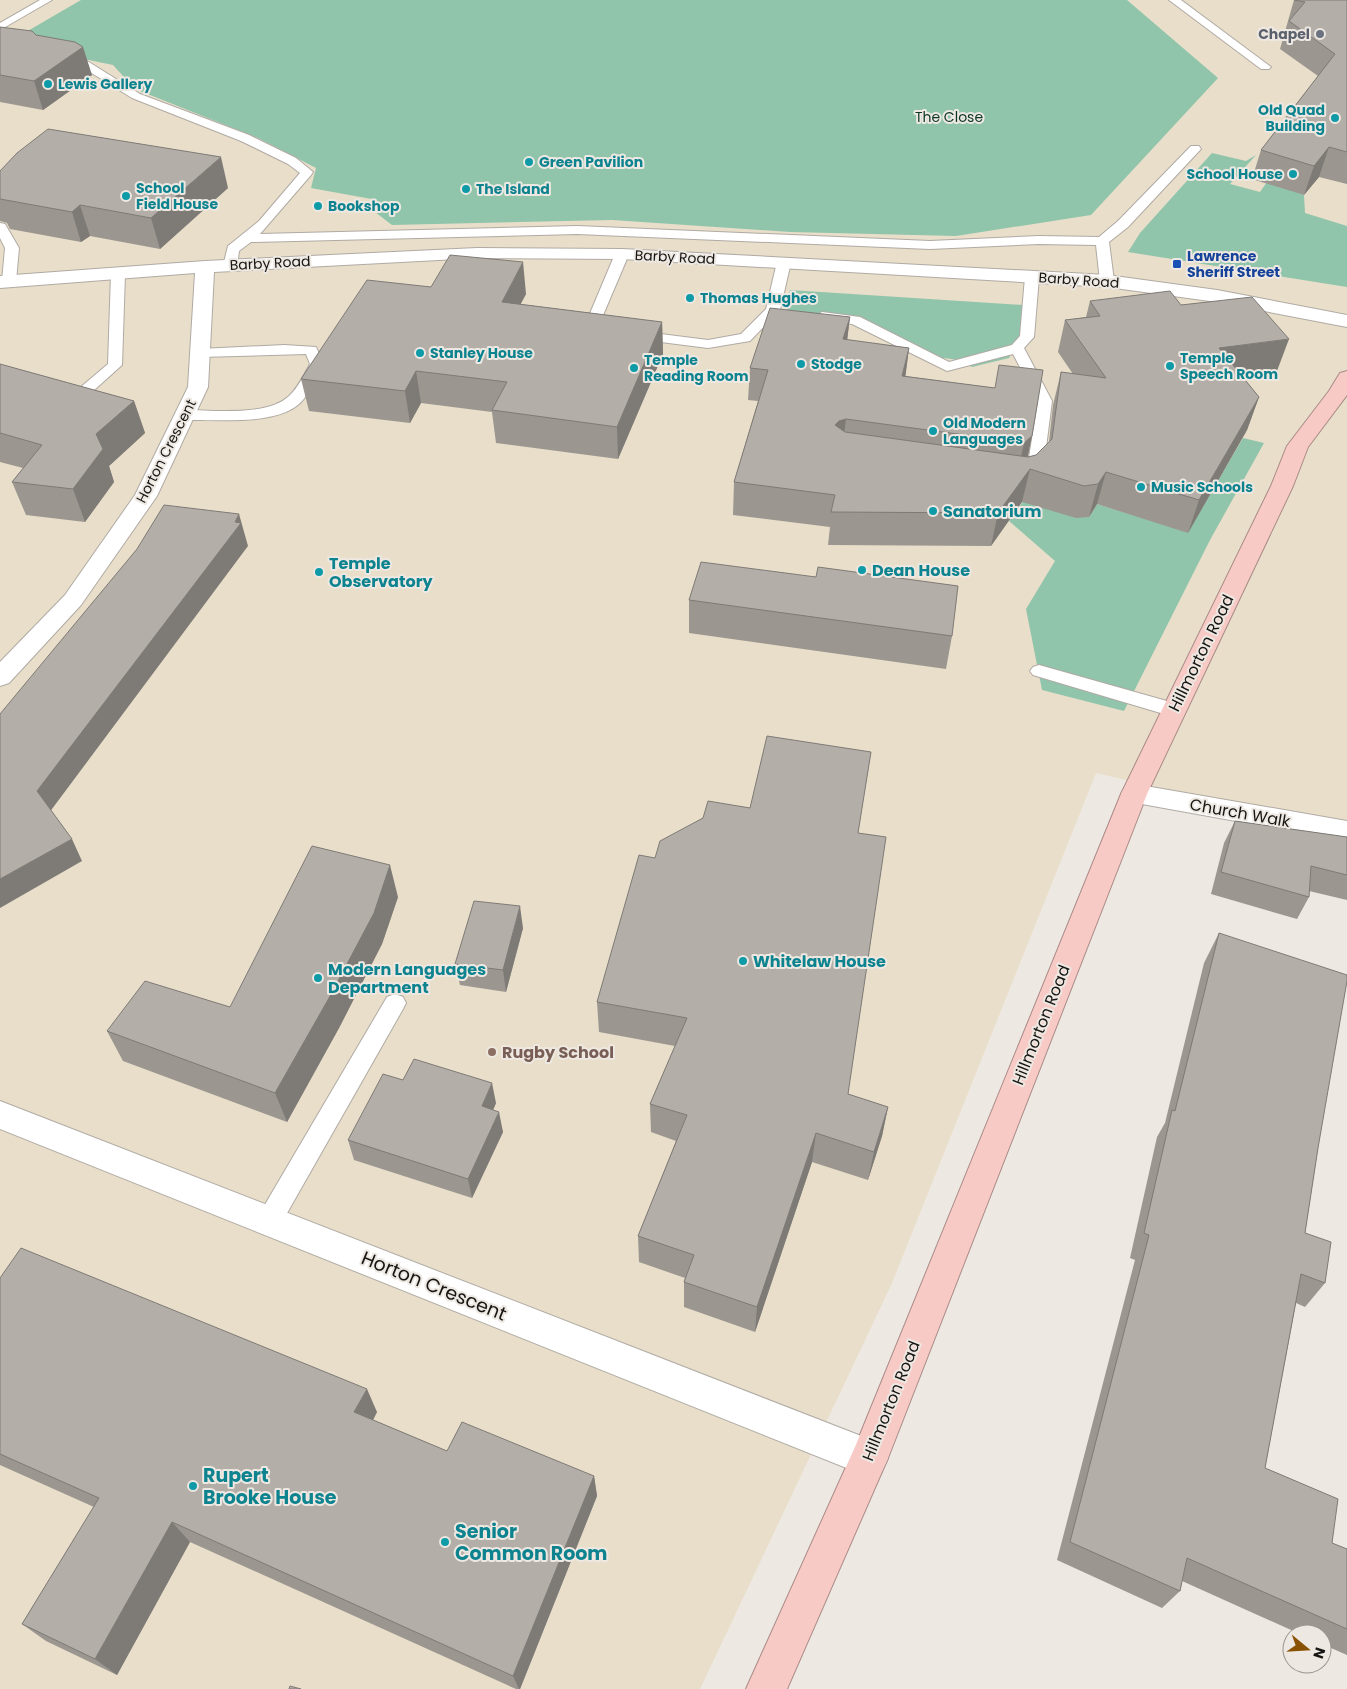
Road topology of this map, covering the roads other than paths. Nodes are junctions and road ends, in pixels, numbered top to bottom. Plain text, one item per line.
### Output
1 (47, 0) edge
2 (1174, 0) edge
3 (0, 27) edge
4 (54, 57) edge
5 (1265, 67) dead end
6 (1195, 149) dead end
7 (0, 227) edge
8 (251, 238) junction
9 (1102, 241) junction
10 (622, 254) junction
11 (784, 262) junction
12 (230, 266) junction
13 (205, 267) junction
14 (118, 274) junction
15 (1032, 277) junction
16 (5, 281) edge
17 (1107, 281) junction
18 (773, 310) junction
19 (791, 313) edge
20 (810, 315) edge
21 (1347, 321) edge
22 (1017, 348) junction
23 (200, 353) junction
24 (1347, 377) edge
25 (87, 389) edge
26 (184, 415) junction
27 (1021, 483) edge
28 (1039, 672) dead end
29 (0, 677) edge
30 (1174, 710) junction
31 (1134, 794) junction
32 (1347, 831) edge
33 (395, 1003) dead end
34 (0, 1115) edge
35 (269, 1221) junction
36 (869, 1458) junction
37 (766, 1689) edge

1 - 3 lane
2 - 5 lane
4 - 8 lane
6 - 9 lane
7 - 16 lane
8 - 9 lane
8 - 12 lane
9 - 17 lane
10 - 11 street, Barby Road
10 - 12 street, Barby Road
10 - 18 lane
11 - 15 street, Barby Road
11 - 18 lane
12 - 13 street, Barby Road
13 - 14 street, Barby Road
13 - 23 street, Horton Crescent
14 - 16 street, Barby Road
14 - 25 lane
15 - 17 street, Barby Road
15 - 22 lane
17 - 21 street, Barby Road
18 - 19 lane
20 - 22 lane
22 - 27 lane
23 - 26 street, Horton Crescent
23 - 26 lane
24 - 30 highway, Hillmorton Road
26 - 29 street, Horton Crescent
28 - 30 lane
30 - 31 highway, Hillmorton Road
31 - 32 street, Church Walk
31 - 36 highway, Hillmorton Road
33 - 35 lane
34 - 35 street, Horton Crescent
35 - 36 street, Horton Crescent
36 - 37 highway, Hillmorton Road

